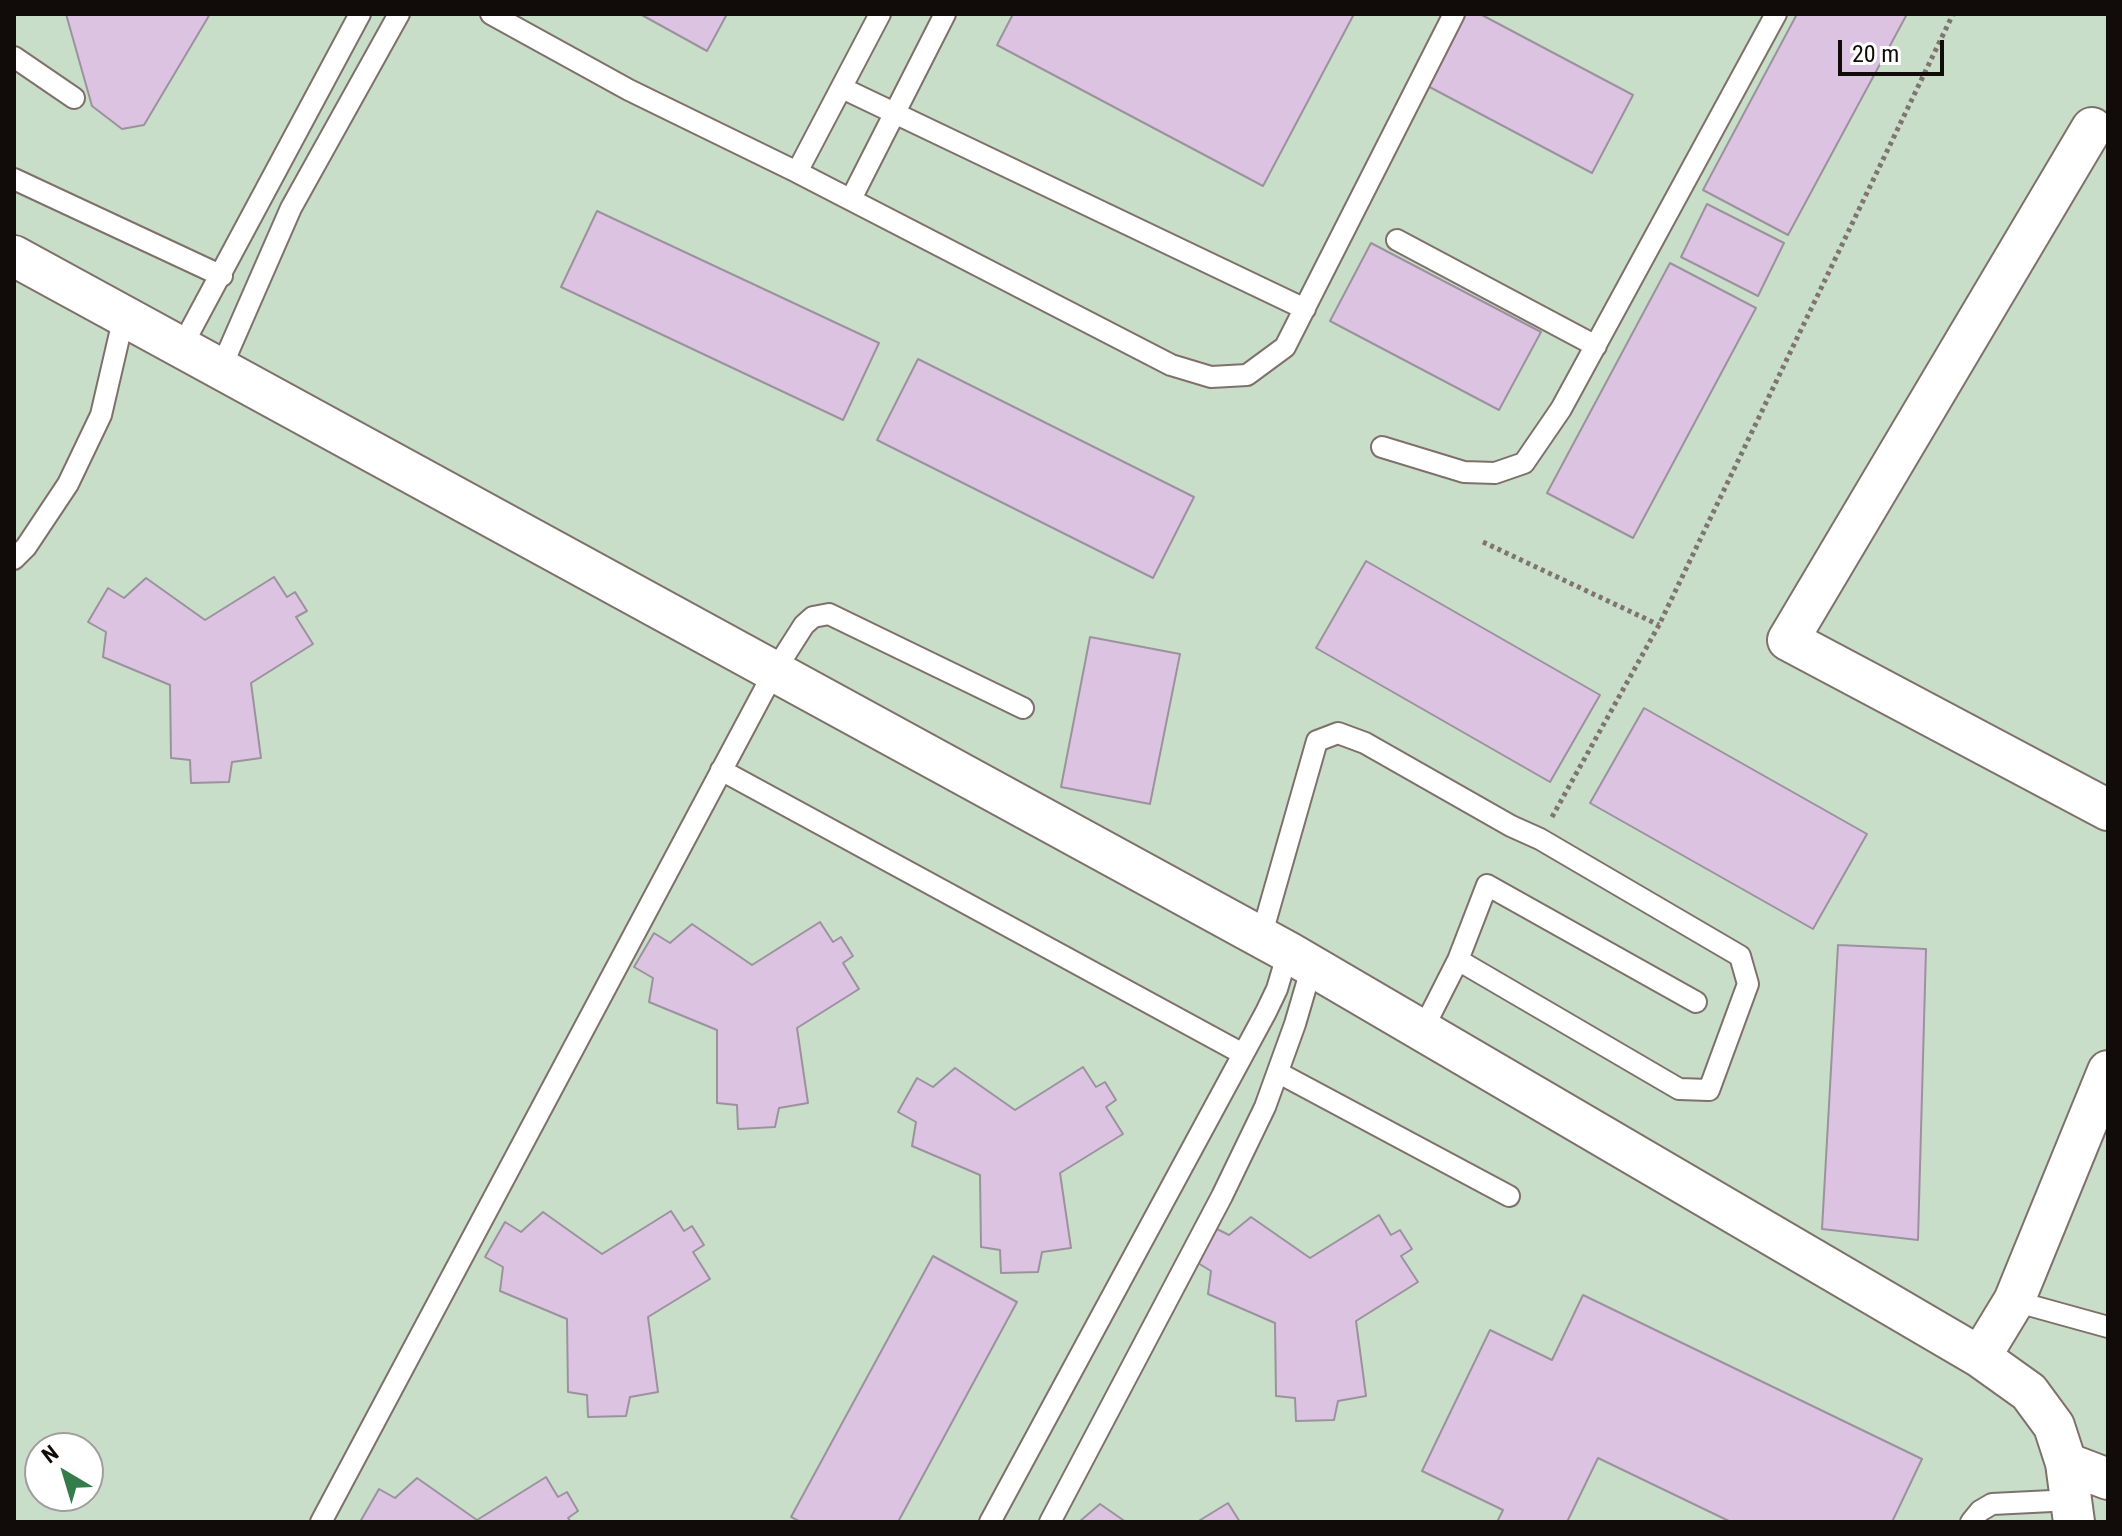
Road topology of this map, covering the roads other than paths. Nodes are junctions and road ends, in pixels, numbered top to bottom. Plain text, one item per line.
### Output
1 (360, 14) edge
2 (399, 14) edge
3 (491, 14) edge
4 (880, 14) edge
5 (945, 14) edge
6 (1454, 14) edge
7 (1776, 14) edge
8 (14, 57) edge
9 (842, 88) junction
10 (74, 98) dead end
11 (895, 112) junction
12 (2092, 128) dead end
13 (797, 172) junction
14 (14, 179) edge
15 (851, 199) junction
16 (1397, 240) dead end
17 (14, 256) edge
18 (222, 276) junction
19 (1305, 309) junction
20 (124, 316) junction
21 (182, 346) junction
22 (1596, 346) junction
23 (221, 368) junction
24 (1382, 447) dead end
25 (14, 559) edge
26 (774, 672) junction
27 (1023, 708) dead end
28 (721, 770) junction
29 (2108, 810) edge
30 (1287, 952) junction
31 (1458, 960) junction
32 (1696, 1002) dead end
33 (1423, 1029) junction
34 (1243, 1054) junction
35 (2108, 1071) edge
36 (1279, 1073) junction
37 (1509, 1196) dead end
38 (2014, 1301) junction
39 (2108, 1327) edge
40 (1980, 1357) junction
41 (2108, 1479) edge
42 (2071, 1495) edge
43 (321, 1522) edge
44 (990, 1522) edge
45 (1050, 1522) edge
46 (1971, 1522) edge

1 - 18 lane
2 - 23 lane
3 - 13 lane
4 - 9 lane
5 - 11 lane
6 - 19 lane
7 - 22 lane
8 - 10 lane
9 - 11 lane
9 - 13 lane
11 - 15 lane
11 - 19 lane
12 - 29 street
13 - 15 lane
14 - 18 lane
15 - 19 lane
16 - 22 lane
17 - 20 street
18 - 21 lane
20 - 21 street
20 - 25 lane
21 - 23 street
22 - 24 lane
23 - 26 street
26 - 27 lane
26 - 28 lane
26 - 30 street
28 - 34 lane
28 - 43 lane
30 - 31 lane
30 - 33 street
30 - 34 lane
30 - 36 lane
31 - 32 lane
31 - 33 lane
33 - 40 street
34 - 44 lane
35 - 38 street
36 - 37 lane
36 - 45 lane
38 - 39 lane
38 - 40 street
40 - 42 street
41 - 42 street
42 - 46 lane

